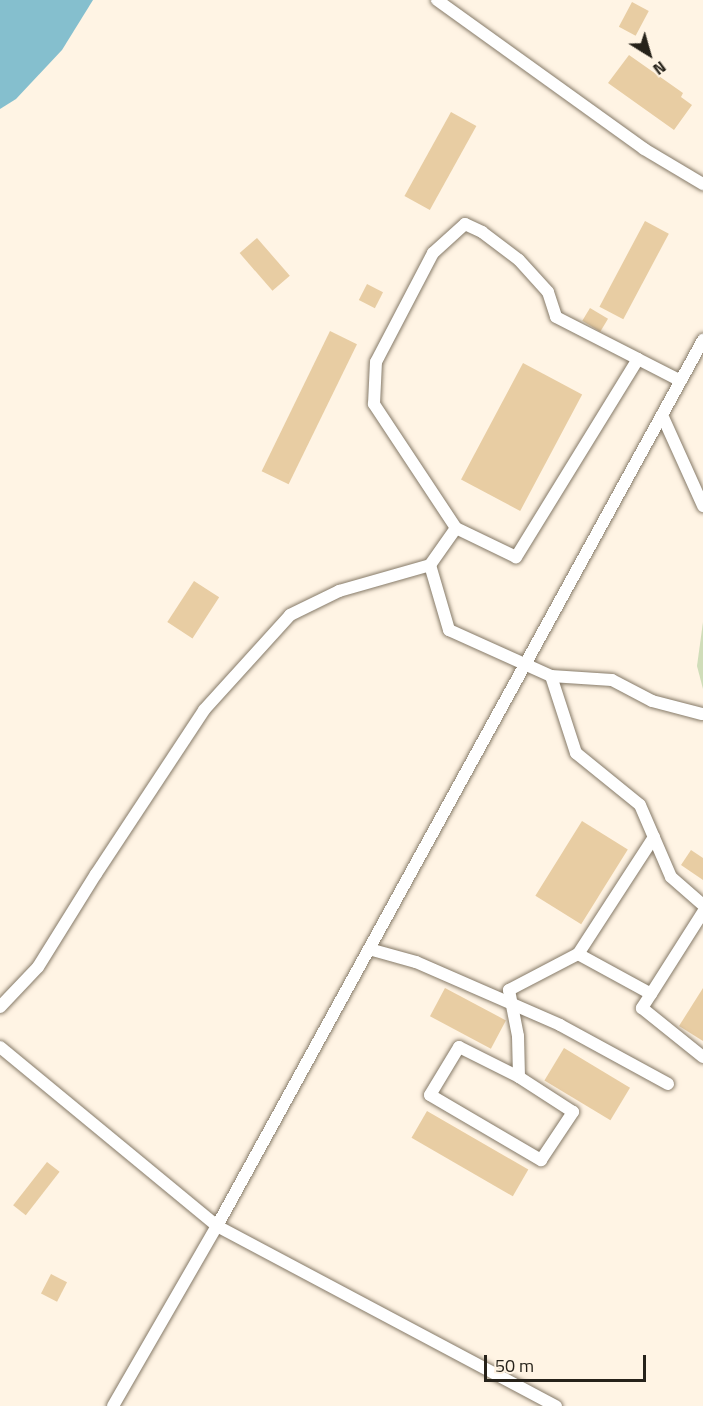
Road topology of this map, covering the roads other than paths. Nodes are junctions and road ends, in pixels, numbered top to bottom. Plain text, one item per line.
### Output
1 (437, 0) edge
2 (703, 184) edge
3 (703, 340) edge
4 (638, 359) junction
5 (681, 381) junction
6 (662, 415) junction
7 (703, 506) edge
8 (456, 528) junction
9 (430, 565) junction
10 (525, 664) junction
11 (551, 676) junction
12 (702, 714) edge
13 (654, 837) junction
14 (703, 905) edge
15 (703, 912) edge
16 (369, 949) junction
17 (578, 954) junction
18 (651, 994) junction
19 (511, 1003) junction
20 (0, 1007) edge
21 (0, 1047) edge
22 (703, 1057) edge
23 (519, 1077) junction
24 (668, 1084) dead end
25 (218, 1226) junction
26 (113, 1406) edge
27 (556, 1406) edge

1 - 2 lane
3 - 5 lane
4 - 5 lane
4 - 8 lane
4 - 8 lane
5 - 6 lane
6 - 7 lane
6 - 10 lane
8 - 9 lane
9 - 10 lane
9 - 20 lane
10 - 11 lane
10 - 16 lane
11 - 12 lane
11 - 13 lane
13 - 14 lane
13 - 17 lane
15 - 18 lane
16 - 19 lane
16 - 25 lane
17 - 18 lane
17 - 19 lane
18 - 22 lane
19 - 23 lane
19 - 24 lane
21 - 25 lane
23 - 23 lane
25 - 26 lane
25 - 27 lane

